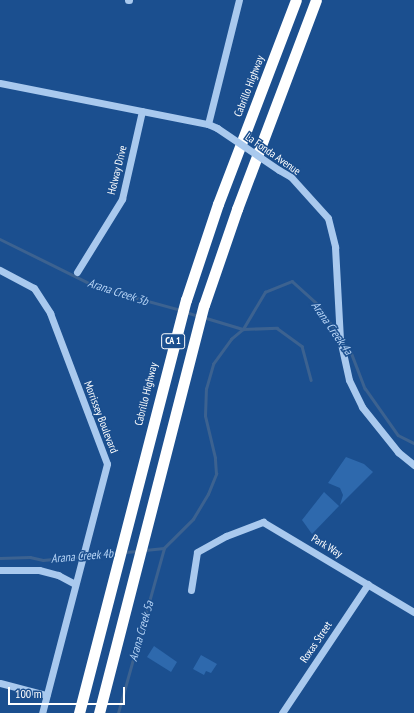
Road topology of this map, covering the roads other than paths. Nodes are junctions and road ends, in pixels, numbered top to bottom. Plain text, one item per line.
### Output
1 (239, 0) edge
2 (296, 0) edge
3 (316, 0) edge
4 (0, 83) edge
5 (142, 111) junction
6 (208, 124) junction
7 (0, 270) edge
8 (77, 272) dead end
9 (414, 465) edge
10 (0, 570) edge
11 (75, 584) junction
12 (368, 584) junction
13 (191, 590) dead end
14 (414, 612) edge
15 (0, 683) edge
16 (46, 695) junction
17 (42, 713) edge
18 (78, 713) edge
19 (99, 713) edge
20 (282, 713) edge

1 - 6 street
2 - 18 highway, Cabrillo Highway / CA 1
3 - 19 highway, CA 1
4 - 5 street, La Fonda Avenue
5 - 6 street, La Fonda Avenue
5 - 8 street, Holway Drive
6 - 9 street, La Fonda Avenue, bridge
7 - 11 street, Morrissey Boulevard
10 - 11 street
11 - 16 street, Morrissey Boulevard
12 - 13 street, Park Way
12 - 14 street, Park Way
12 - 20 street, Roxas Street
15 - 16 street
16 - 17 street, Morrissey Boulevard

